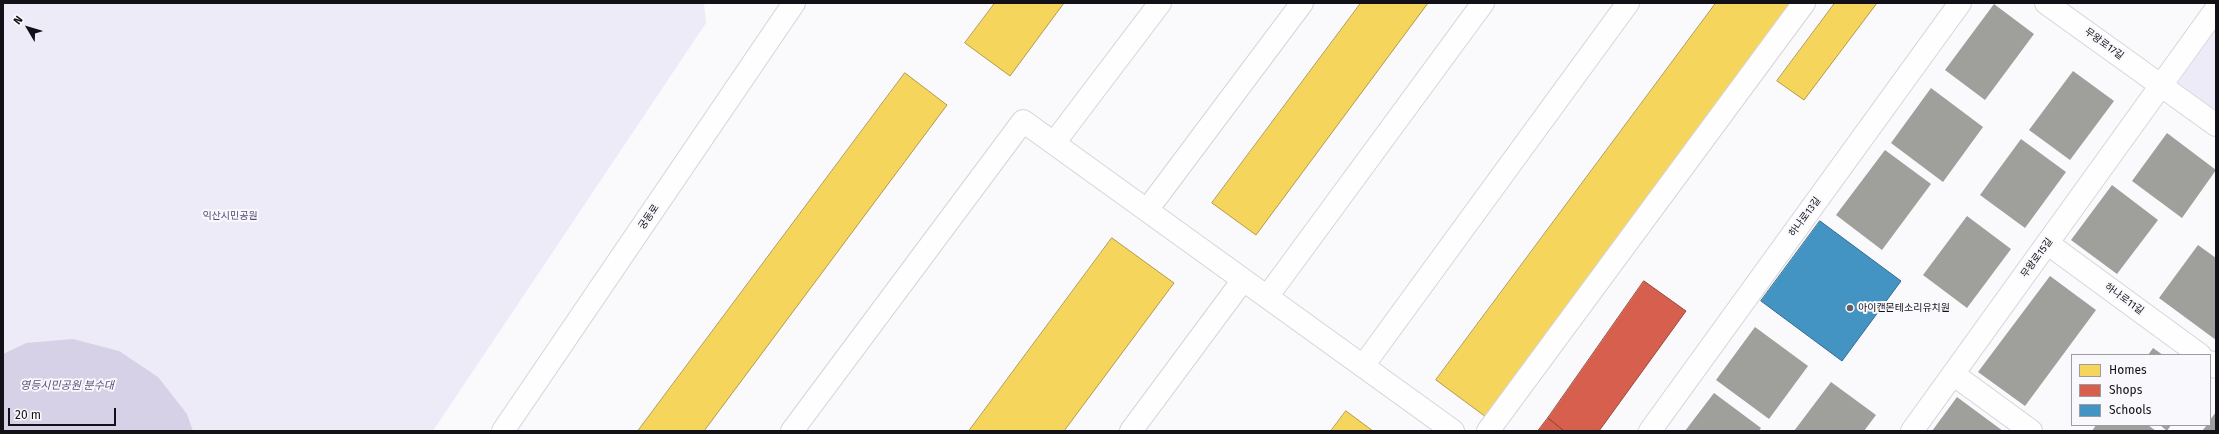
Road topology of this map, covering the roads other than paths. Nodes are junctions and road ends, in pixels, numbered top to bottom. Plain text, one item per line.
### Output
1 (794, 3) edge
2 (1160, 3) edge
3 (1302, 3) edge
4 (1483, 3) edge
5 (1628, 3) edge
6 (1804, 3) edge
7 (1960, 3) edge
8 (2046, 3) edge
9 (2216, 9) edge
10 (2161, 86) junction
11 (2216, 125) edge
12 (1054, 143) junction
13 (1147, 210) junction
14 (2048, 243) junction
15 (1243, 280) junction
16 (1267, 297) junction
17 (2199, 354) edge
18 (1363, 366) junction
19 (1953, 374) junction
20 (503, 431) edge
21 (792, 431) edge
22 (1131, 431) edge
23 (1453, 431) edge
24 (1488, 431) edge
25 (1650, 431) edge
26 (1912, 431) edge
27 (2031, 431) edge

1 - 20 street, 궁동로
2 - 12 street
3 - 13 street
4 - 16 street
5 - 18 street
6 - 24 street
7 - 25 street, 하나로13길
8 - 10 street, 무왕로17길
9 - 10 street
10 - 11 street, 무왕로17길
10 - 14 street, 무왕로15길
12 - 13 street
12 - 21 street
13 - 15 street
14 - 17 street, 하나로11길
14 - 19 street, 무왕로15길
15 - 16 street
15 - 22 street
16 - 18 street
18 - 23 street
19 - 26 street, 무왕로15길
19 - 27 street

